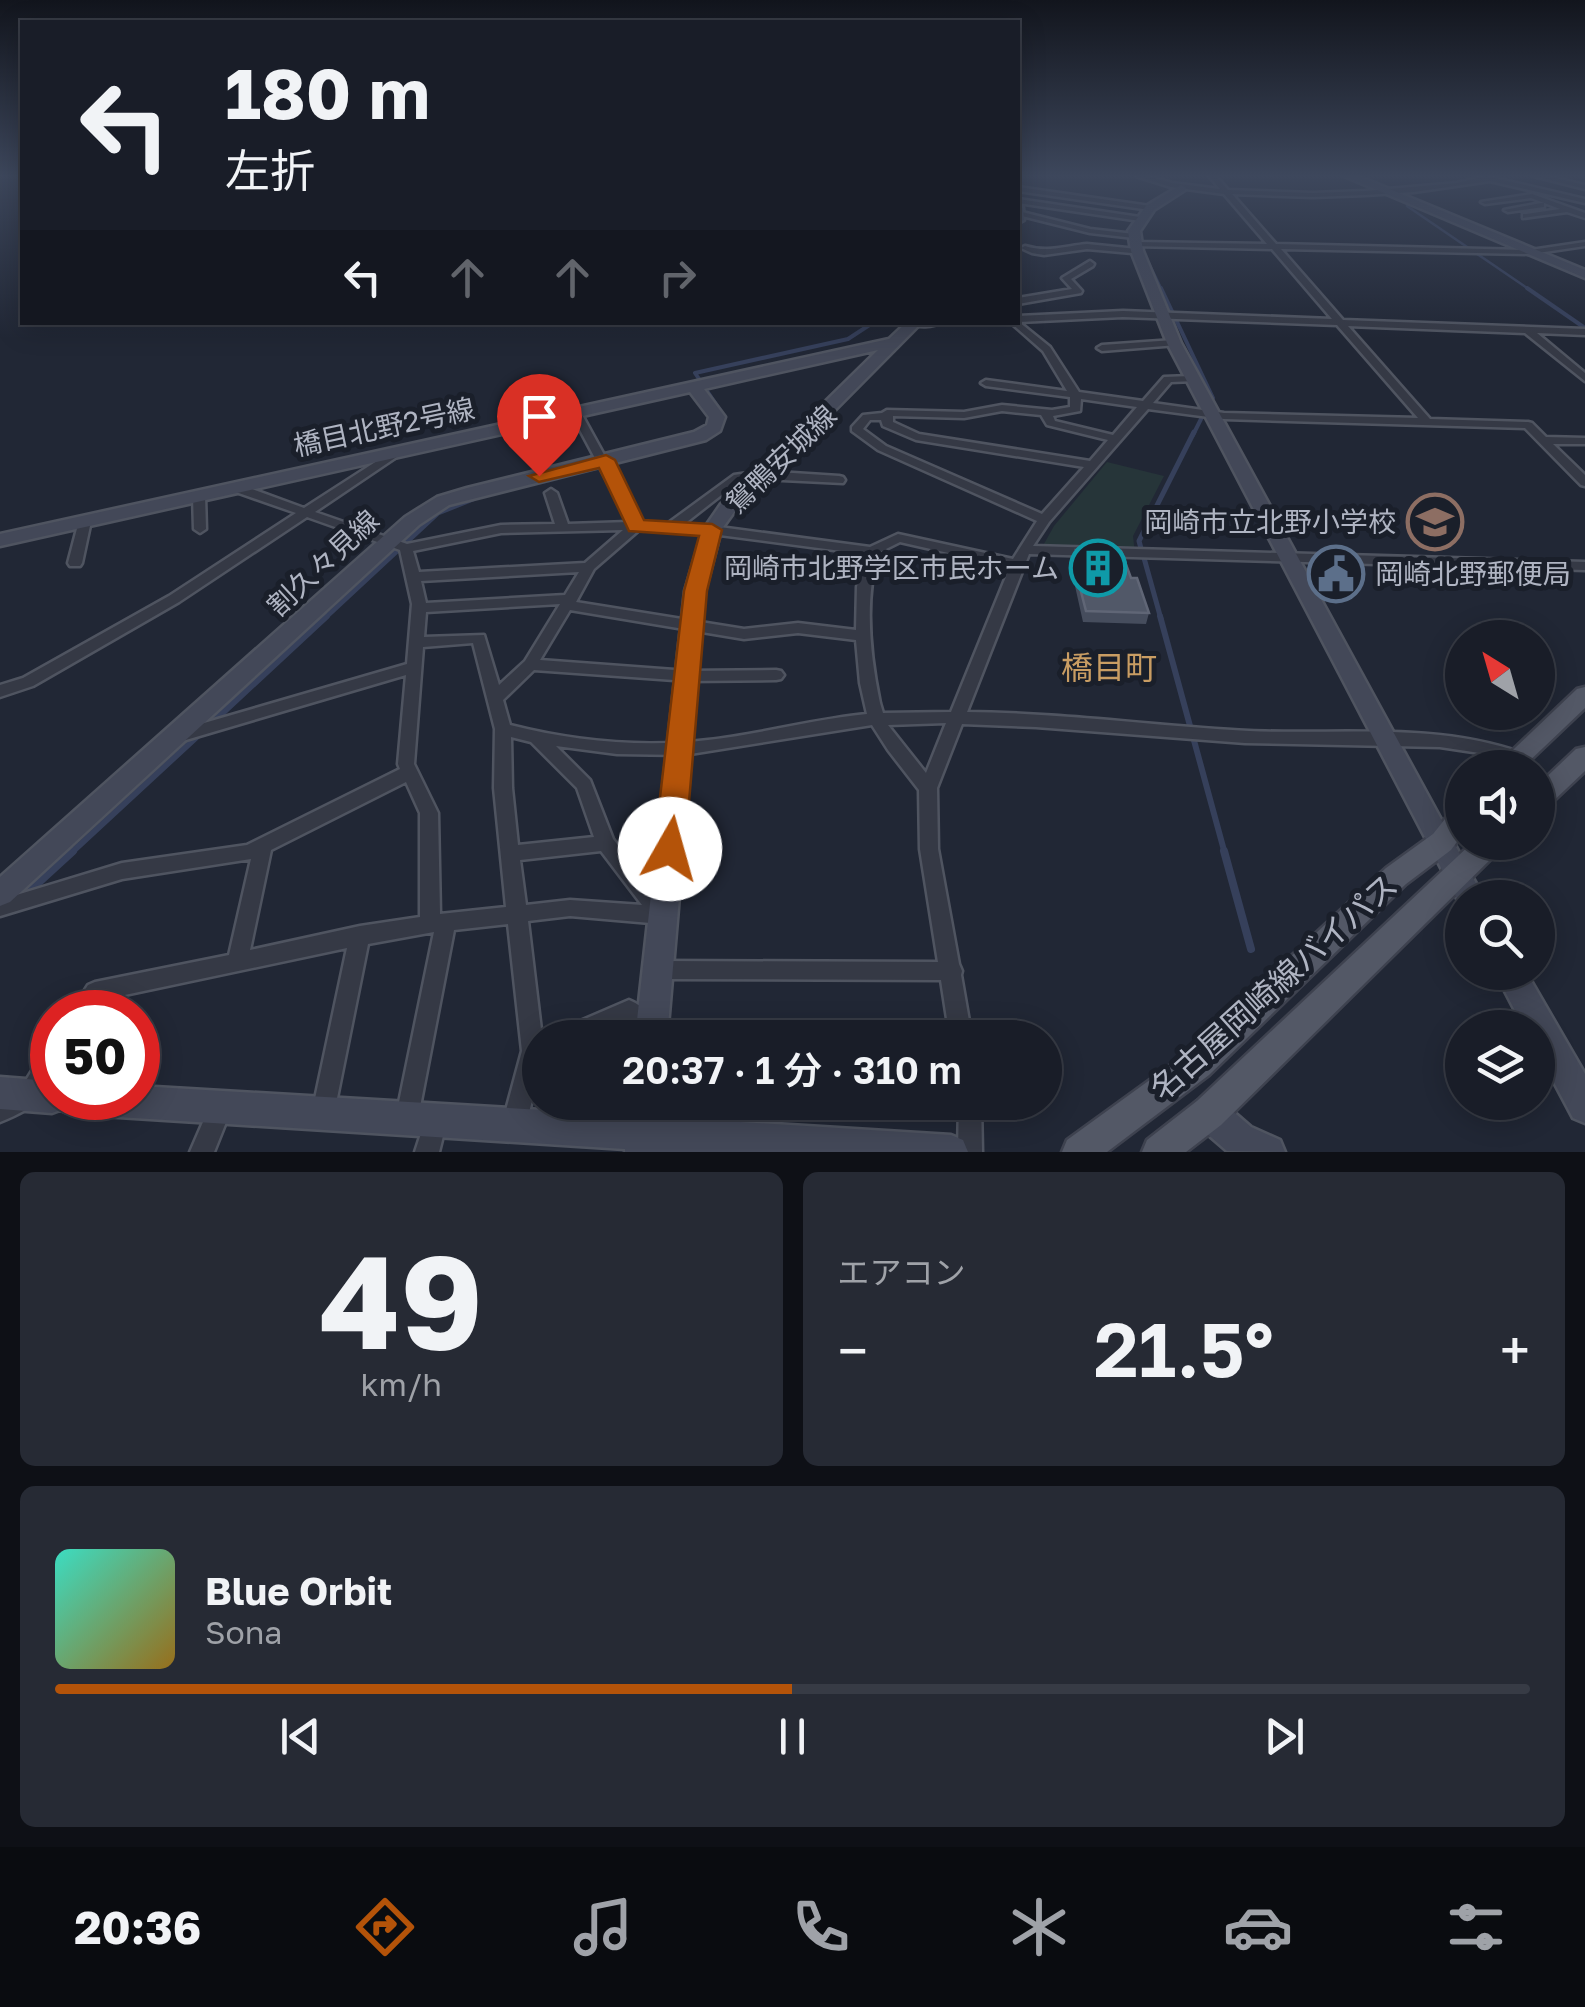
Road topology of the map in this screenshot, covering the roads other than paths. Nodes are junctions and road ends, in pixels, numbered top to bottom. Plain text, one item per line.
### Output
1 (1086, 230) edge
2 (1140, 230) edge
3 (1260, 230) edge
4 (1478, 230) edge
5 (1136, 243) junction
6 (1585, 244) edge
7 (1274, 246) junction
8 (1024, 248) edge
9 (1531, 252) junction
10 (1090, 264) dead end
11 (1585, 274) edge
12 (1041, 287) dead end
13 (1020, 292) edge
14 (1020, 301) edge
15 (1164, 315) junction
16 (1020, 321) edge
17 (1341, 322) junction
18 (913, 325) edge
19 (1020, 325) edge
20 (1528, 330) junction
21 (1585, 332) edge
22 (897, 342) junction
23 (1174, 342) junction
24 (1102, 348) dead end
25 (1585, 378) edge
26 (1191, 379) junction
27 (986, 383) dead end
28 (693, 386) junction
29 (1075, 396) junction
30 (1147, 405) junction
31 (1045, 412) junction
32 (576, 413) junction
33 (1209, 414) junction
34 (887, 416) junction
35 (1427, 422) junction
36 (998, 434) dead end
37 (1116, 438) junction
38 (1543, 440) junction
39 (1585, 441) edge
40 (998, 450) junction
41 (394, 454) junction
42 (606, 460) junction
43 (1094, 464) junction
44 (762, 475) junction
45 (839, 480) dead end
46 (1585, 482) edge
47 (237, 488) junction
48 (551, 493) dead end
49 (199, 496) junction
50 (305, 512) junction
51 (1044, 520) junction
52 (85, 522) junction
53 (636, 526) junction
54 (563, 528) junction
55 (670, 528) junction
56 (200, 529) dead end
57 (712, 530) junction
58 (0, 540) edge
59 (398, 544) junction
60 (872, 551) junction
61 (1020, 557) junction
62 (1286, 558) junction
63 (75, 563) dead end
64 (589, 566) junction
65 (1585, 566) edge
66 (412, 576) junction
67 (569, 602) junction
68 (418, 608) junction
69 (692, 624) junction
70 (864, 636) junction
71 (415, 642) junction
72 (530, 665) junction
73 (413, 667) junction
74 (776, 675) dead end
75 (688, 676) junction
76 (0, 691) edge
77 (1585, 695) edge
78 (494, 698) junction
79 (953, 718) junction
80 (877, 719) junction
81 (503, 729) junction
82 (178, 736) junction
83 (538, 739) junction
84 (1384, 741) junction
85 (682, 749) junction
86 (1496, 750) edge
87 (1524, 750) edge
88 (1585, 756) edge
89 (410, 772) junction
90 (1555, 784) edge
91 (928, 788) junction
92 (1445, 838) edge
93 (1442, 842) junction
94 (605, 843) junction
95 (263, 846) junction
96 (510, 854) junction
97 (1462, 880) edge
98 (0, 894) edge
99 (1445, 904) edge
100 (0, 908) edge
101 (518, 913) junction
102 (662, 915) junction
103 (438, 923) junction
104 (360, 935) junction
105 (238, 960) junction
106 (656, 970) junction
107 (952, 971) junction
108 (104, 990) edge
109 (1520, 990) edge
110 (532, 1020) edge
111 (606, 1020) edge
112 (638, 1020) edge
113 (652, 1020) edge
114 (959, 1020) edge
115 (27, 1095) edge
116 (522, 1098) edge
117 (160, 1103) edge
118 (222, 1106) junction
119 (1585, 1106) edge
120 (0, 1111) edge
121 (1209, 1113) junction
122 (323, 1114) junction
123 (970, 1120) edge
124 (514, 1126) junction
125 (644, 1129) edge
126 (424, 1130) edge
127 (202, 1152) edge
128 (951, 1152) edge
129 (970, 1152) edge
130 (1079, 1152) edge
131 (1158, 1152) edge
132 (1268, 1152) edge

1 - 5 street
2 - 5 street
3 - 7 street
4 - 9 street
5 - 7 street
5 - 8 street
5 - 15 street
6 - 9 street
7 - 9 street
7 - 17 street
9 - 11 street
10 - 14 street
12 - 13 street
15 - 16 street
15 - 17 street
15 - 23 street
17 - 20 street
17 - 35 street
18 - 22 street, 鴛鴨安城線
19 - 29 street
20 - 21 street
20 - 25 street
22 - 28 street, 橋目北野2号線
22 - 44 street, 鴛鴨安城線
23 - 24 street
23 - 26 street
26 - 30 street
26 - 33 street
27 - 29 street
28 - 32 street, 橋目北野2号線
28 - 42 street, 割久々見線
29 - 30 street
29 - 31 street
30 - 33 street
30 - 37 street
31 - 34 street
31 - 37 street
32 - 41 street, 橋目北野2号線
32 - 42 street
33 - 35 street
33 - 62 street
34 - 40 street
34 - 51 street
35 - 38 street
36 - 40 street
37 - 43 street
38 - 39 street
38 - 46 street
40 - 43 street
41 - 47 street, 橋目北野2号線
41 - 50 street
42 - 53 street
42 - 59 street, 割久々見線
43 - 51 street
44 - 45 street
44 - 55 street
44 - 57 street, 鴛鴨安城線
47 - 49 street, 橋目北野2号線
47 - 50 street
48 - 54 street
49 - 52 street, 橋目北野2号線
49 - 56 street
50 - 59 street
50 - 76 street
51 - 61 street
52 - 58 street, 橋目北野2号線
52 - 63 street
53 - 54 street
53 - 55 street
53 - 64 street
54 - 59 street
55 - 57 street
57 - 60 street
57 - 69 street, 鴛鴨安城線
59 - 66 street
59 - 82 street, 割久々見線
60 - 61 street
60 - 70 street
61 - 62 street
61 - 79 street
62 - 65 street
62 - 84 street
64 - 66 street
64 - 67 street
66 - 68 street
67 - 68 street
67 - 69 street
67 - 72 street
68 - 71 street
69 - 70 street
69 - 75 street, 鴛鴨安城線
70 - 80 street
71 - 73 street
71 - 78 street
72 - 75 street
72 - 78 street
73 - 82 street
73 - 89 street
74 - 75 street
75 - 85 street, 鴛鴨安城線
77 - 87 main road
78 - 81 street
79 - 80 street
79 - 84 street
79 - 91 street
80 - 85 street
80 - 91 street
81 - 83 street
81 - 96 street
82 - 98 street, 割久々見線
83 - 85 street
83 - 94 street
84 - 86 street
84 - 93 street
85 - 102 street, 鴛鴨安城線
88 - 90 main road
89 - 95 street
89 - 103 street
91 - 107 street
92 - 93 main road, 名古屋岡崎線バイパス
93 - 97 street
93 - 130 main road, 名古屋岡崎線バイパス
94 - 96 street
94 - 102 street
95 - 100 street
95 - 105 street
96 - 101 street
99 - 121 main road, 名古屋岡崎線バイパス
101 - 102 street
101 - 103 street
101 - 110 street
102 - 106 street, 鴛鴨安城線
103 - 104 street
103 - 126 street
104 - 105 street
104 - 122 street
105 - 108 street
106 - 107 street
106 - 113 street, 鴛鴨安城線
107 - 114 street
109 - 119 street
111 - 112 street
115 - 120 street
116 - 124 street
117 - 118 street
118 - 122 street
118 - 127 street
121 - 131 main road, 名古屋岡崎線バイパス
121 - 132 street
122 - 126 street
123 - 129 street
124 - 125 street
124 - 126 street
125 - 128 street

